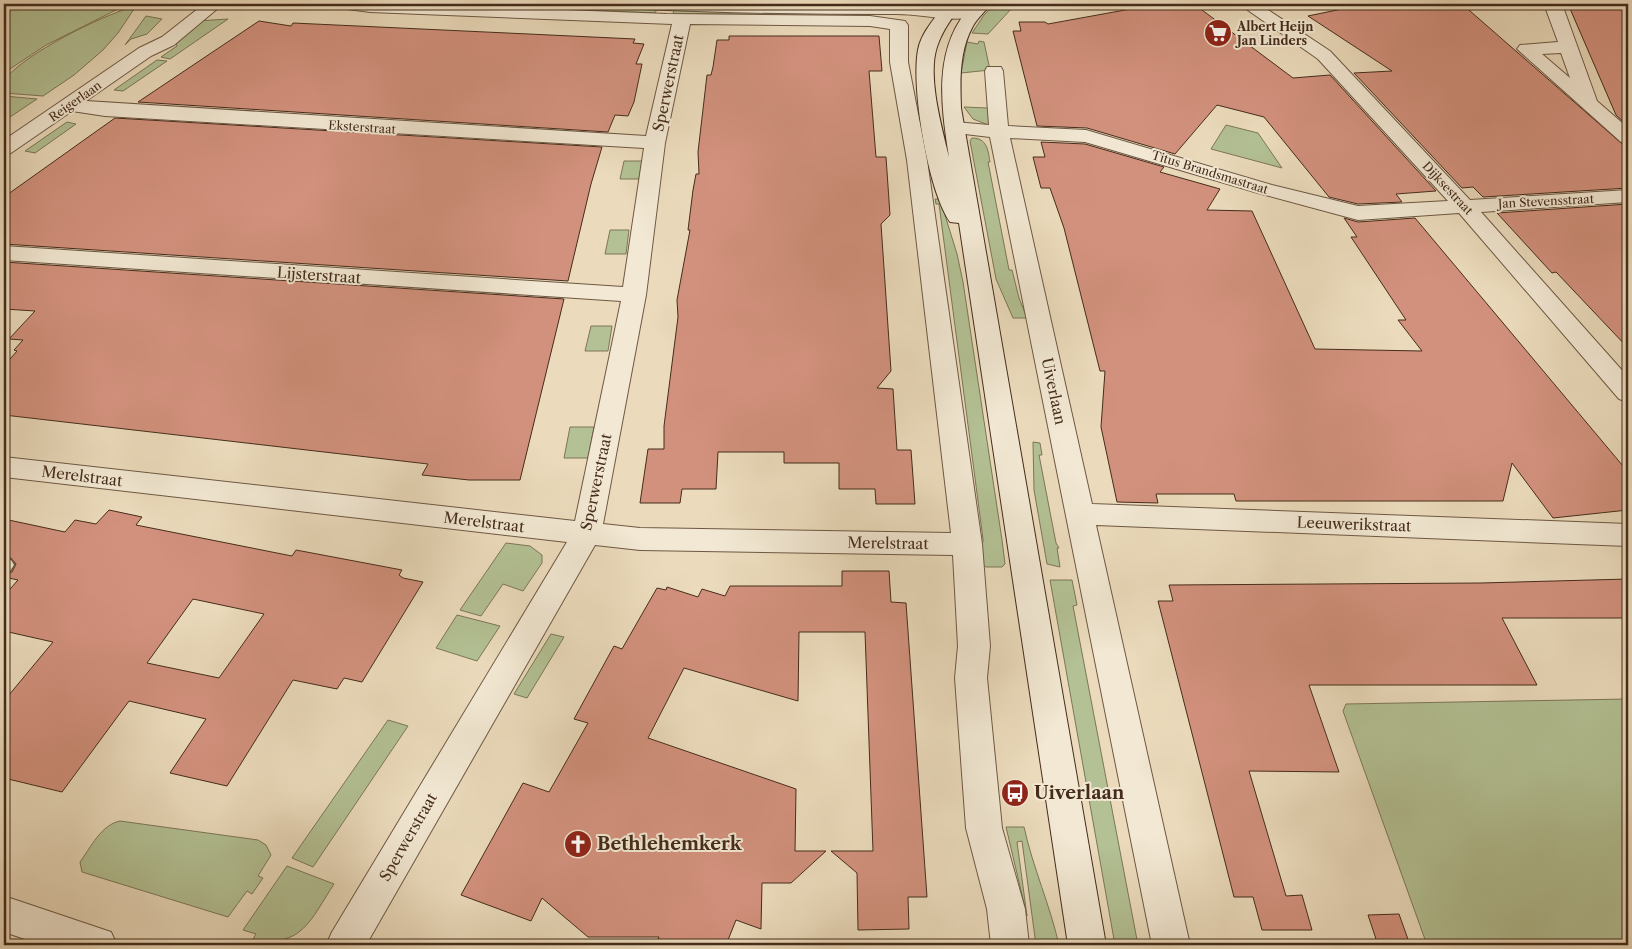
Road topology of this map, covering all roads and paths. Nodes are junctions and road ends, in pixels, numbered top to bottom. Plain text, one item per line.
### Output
1 (187, 4) edge
2 (214, 4) edge
3 (346, 4) edge
4 (644, 4) edge
5 (1248, 4) edge
6 (1553, 4) edge
7 (962, 7) edge
8 (698, 10) edge
9 (1568, 46) junction
10 (927, 49) junction
11 (145, 52) junction
12 (900, 62) junction
13 (994, 71) dead end
14 (1588, 103) junction
15 (70, 105) junction
16 (955, 128) junction
17 (999, 132) junction
18 (1628, 138) edge
19 (655, 143) junction
20 (4, 149) edge
21 (1628, 196) edge
22 (1464, 206) junction
23 (973, 247) junction
24 (4, 253) edge
25 (634, 295) junction
26 (1628, 393) edge
27 (4, 467) edge
28 (1080, 514) junction
29 (587, 533) junction
30 (1628, 535) edge
31 (966, 544) junction
32 (4, 914) edge
33 (98, 945) edge
34 (345, 945) edge
35 (1010, 945) edge
36 (1087, 945) edge
37 (1171, 945) edge

1 - 11 street, Reigerlaan
2 - 11 street, Reigerlaan
3 - 8 street
4 - 8 street
5 - 22 street, Dijksestraat
6 - 9 street
7 - 8 street
7 - 10 street
7 - 16 street
8 - 12 street
8 - 19 street, Sperwerstraat
9 - 14 street
9 - 14 street
10 - 12 street
10 - 23 street
11 - 15 street, Reigerlaan
12 - 31 street
13 - 17 street, Uiverlaan
14 - 18 street
15 - 19 street, Eksterstraat
15 - 20 street, Reigerlaan
16 - 17 street, Titus Brandsmastraat
16 - 23 street
17 - 22 street, Titus Brandsmastraat
17 - 28 street, Uiverlaan
19 - 25 street, Sperwerstraat
21 - 22 street, Jan Stevensstraat
22 - 26 street, Dijksestraat
23 - 36 street
24 - 25 street, Lijsterstraat
25 - 29 street, Sperwerstraat
27 - 29 street, Merelstraat
28 - 30 street, Leeuwerikstraat
28 - 37 street, Uiverlaan
29 - 31 street, Merelstraat
29 - 34 street, Sperwerstraat
31 - 35 street
32 - 33 street

